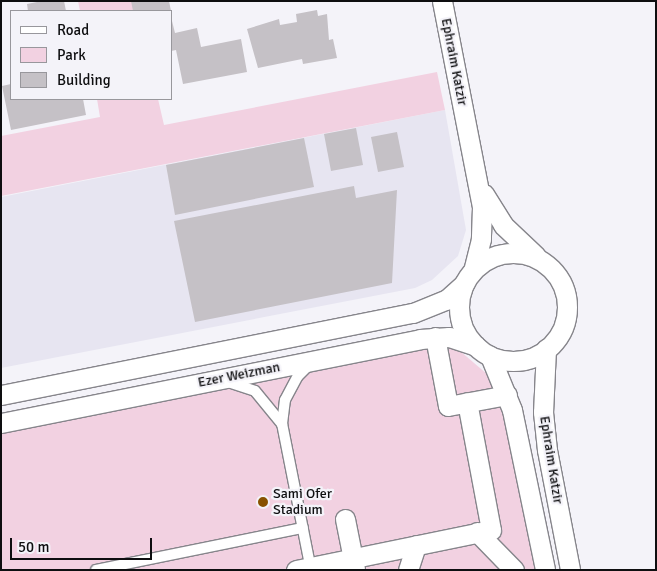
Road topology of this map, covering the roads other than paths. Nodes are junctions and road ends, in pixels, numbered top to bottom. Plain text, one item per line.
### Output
1 (442, 1) edge
2 (478, 181) junction
3 (543, 262) junction
4 (468, 277) junction
5 (435, 337) junction
6 (546, 349) junction
7 (483, 351) junction
8 (314, 360) junction
9 (213, 380) junction
10 (506, 394) junction
11 (1, 395) edge
12 (467, 402) junction
13 (1, 423) edge
14 (282, 424) junction
15 (345, 519) dead end
16 (303, 528) junction
17 (477, 532) junction
18 (416, 545) junction
19 (354, 564) edge
20 (542, 565) edge
21 (305, 569) edge
22 (96, 570) edge
23 (408, 570) edge
24 (514, 570) edge
25 (570, 570) edge

1 - 2 street, Ephraim Katzir
2 - 3 street, Ephraim Katzir
2 - 4 street, Ephraim Katzir
3 - 4 street
3 - 6 street
4 - 7 street
4 - 11 street, Ezer Weizman
5 - 7 street, Ezer Weizman
5 - 8 street, Ezer Weizman
5 - 12 street
6 - 7 street
6 - 25 street, Ephraim Katzir
7 - 10 street, Ephraim Katzir
8 - 9 street, Ezer Weizman
8 - 14 lane
9 - 13 street, Ezer Weizman
9 - 14 lane
10 - 12 street
10 - 20 street, Ephraim Katzir
12 - 17 street
14 - 16 lane
15 - 19 street
16 - 21 lane
16 - 22 lane
17 - 18 street
17 - 24 street
18 - 19 street
18 - 23 street
19 - 21 street

